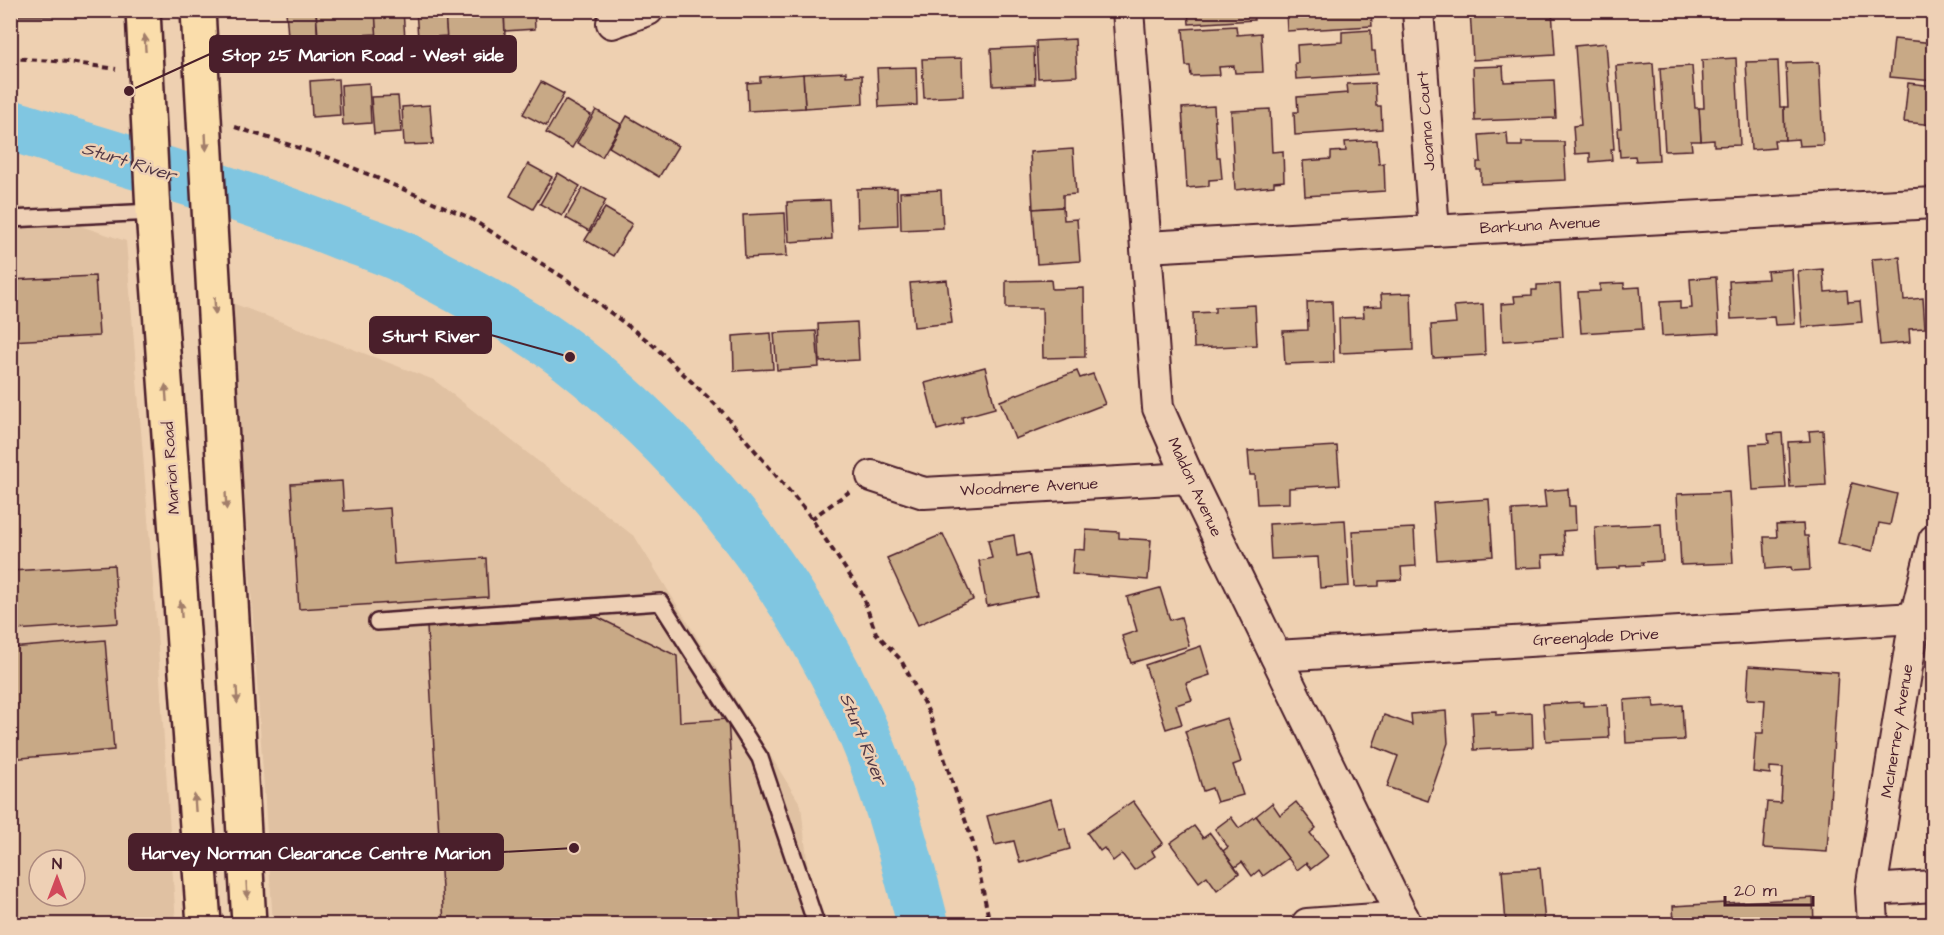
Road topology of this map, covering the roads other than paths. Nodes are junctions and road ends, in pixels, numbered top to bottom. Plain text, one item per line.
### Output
1 (142, 10) edge
2 (198, 10) edge
3 (648, 10) edge
4 (1128, 10) edge
5 (1418, 10) edge
6 (612, 23) dead end
7 (1934, 203) edge
8 (153, 212) junction
9 (10, 219) edge
10 (1434, 231) junction
11 (1146, 247) junction
12 (872, 476) road end
13 (1189, 478) junction
14 (1934, 540) edge
15 (1915, 618) junction
16 (377, 622) dead end
17 (1276, 656) junction
18 (1934, 886) edge
19 (1871, 890) junction
20 (1405, 921) edge
21 (204, 924) edge
22 (249, 924) edge
23 (816, 924) edge
24 (1307, 924) edge
25 (1873, 924) edge

8 -> 1 main road, Marion Road
2 -> 22 main road
3 - 6 street
4 - 11 street, Maldon Avenue
5 - 10 street, Joanna Court
7 - 10 street, Barkuna Avenue
8 - 9 lane
21 -> 8 main road, Marion Road
10 - 11 street, Barkuna Avenue
11 - 13 street, Maldon Avenue
12 - 13 street, Woodmere Avenue
13 - 17 street, Maldon Avenue
14 - 15 street, McInerney Avenue
15 - 17 street, Greenglade Drive
15 - 19 street, McInerney Avenue
16 - 23 lane
17 - 20 street, Maldon Avenue
18 - 19 street
19 - 25 street, McInerney Avenue
20 - 24 street

